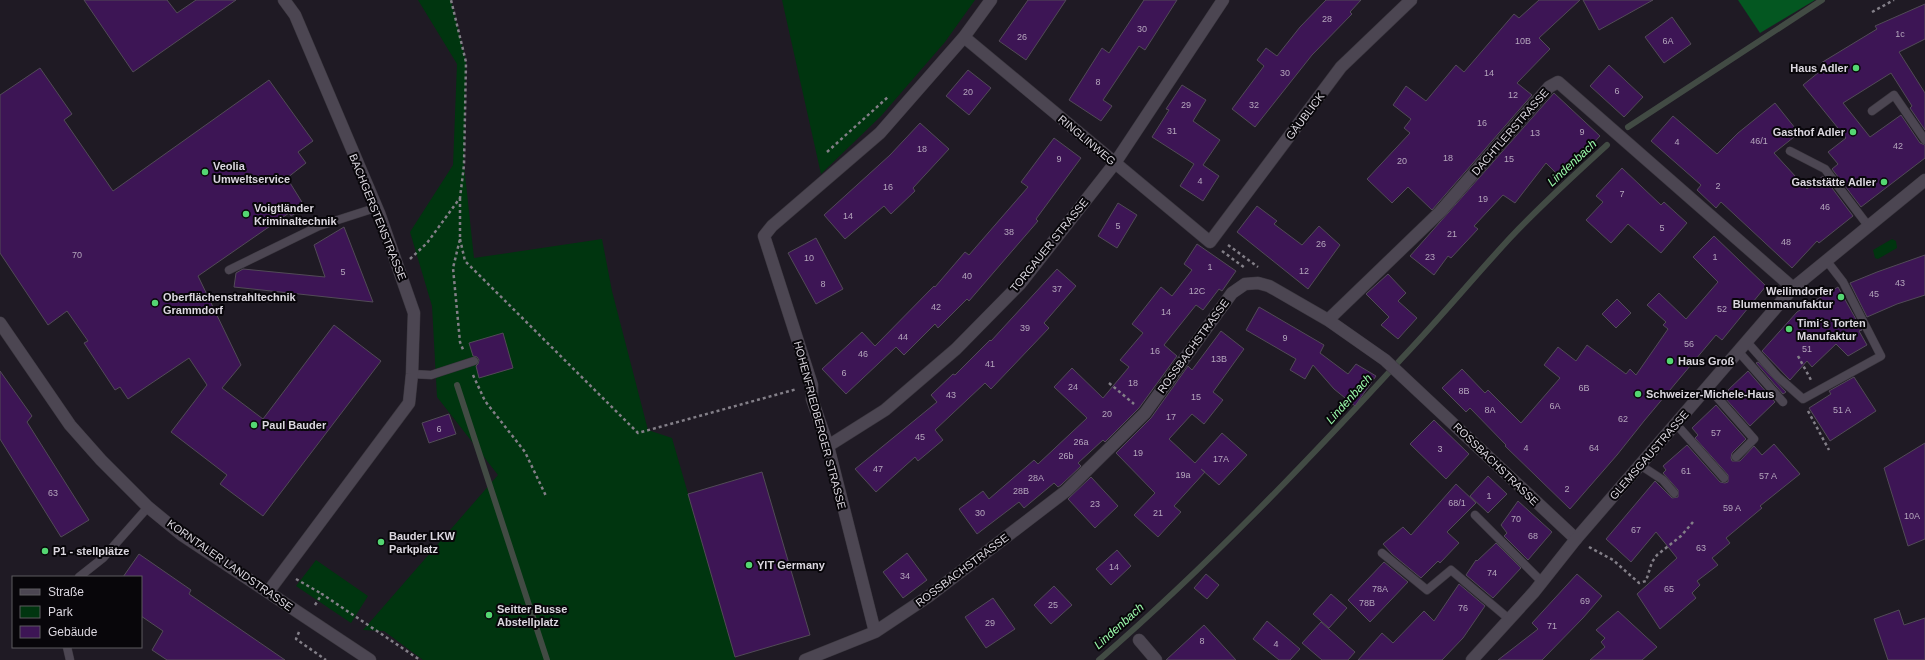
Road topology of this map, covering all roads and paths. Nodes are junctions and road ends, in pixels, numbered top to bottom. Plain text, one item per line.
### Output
1 (284, 0) edge
2 (451, 0) edge
3 (991, 0) edge
4 (1223, 0) edge
5 (1411, 0) edge
6 (1894, 0) edge
7 (1872, 12) dead end
8 (964, 37) junction
9 (890, 96) dead end
10 (1872, 111) dead end
11 (1925, 140) edge
12 (827, 152) dead end
13 (1790, 152) dead end
14 (1115, 163) junction
15 (1925, 180) edge
16 (375, 208) junction
17 (1869, 227) junction
18 (460, 239) dead end
19 (1213, 239) junction
20 (1826, 260) junction
21 (400, 269) junction
22 (1246, 269) dead end
23 (229, 270) dead end
24 (1258, 283) junction
25 (1793, 288) junction
26 (1328, 320) junction
27 (0, 323) edge
28 (1747, 342) junction
29 (1738, 351) junction
30 (1798, 356) dead end
31 (474, 361) dead end
32 (412, 374) junction
33 (1109, 383) dead end
34 (812, 385) junction
35 (1708, 387) junction
36 (1817, 392) junction
37 (1803, 399) junction
38 (1783, 402) dead end
39 (1145, 413) junction
40 (1676, 424) junction
41 (828, 446) junction
42 (1829, 450) dead end
43 (1736, 457) dead end
44 (1640, 465) junction
45 (1724, 478) dead end
46 (1674, 493) dead end
47 (148, 507) junction
48 (1475, 515) dead end
49 (1693, 522) dead end
50 (1576, 539) junction
51 (1382, 553) dead end
52 (283, 572) junction
53 (80, 576) edge
54 (1542, 582) junction
55 (268, 592) junction
56 (322, 594) dead end
57 (1509, 619) junction
58 (875, 632) junction
59 (1139, 640) dead end
60 (67, 648) edge
61 (70, 660) edge
62 (370, 660) edge
63 (805, 660) edge
64 (1156, 660) edge
65 (1472, 660) edge

1 - 16 street, BACHGERSTENSTRASSE
2 - 21 path
3 - 8 street, HOHENFRIEDBERGER STRASSE
4 - 14 street, TORGAUER STRASSE
5 - 19 street, GÄUBLICK
6 - 7 path
8 - 14 street, RINGLINWEG
8 - 34 street, HOHENFRIEDBERGER STRASSE
9 - 12 path
10 - 11 lane
13 - 17 lane
14 - 19 street, RINGLINWEG
14 - 41 street, TORGAUER STRASSE
15 - 17 street, GLEMSGAUSTRASSE
16 - 21 street, BACHGERSTENSTRASSE
16 - 23 lane
17 - 20 street, GLEMSGAUSTRASSE
18 - 34 path
19 - 22 path
19 - 24 path
20 - 25 street, GLEMSGAUSTRASSE
20 - 36 lane
21 - 32 street, BACHGERSTENSTRASSE
24 - 26 street, ROSSBACHSTRASSE
24 - 39 street, ROSSBACHSTRASSE
25 - 26 street, DACHTLERSTRASSE
25 - 28 street, GLEMSGAUSTRASSE
26 - 50 street, ROSSBACHSTRASSE
27 - 47 street, KORNTALER LANDSTRASSE
28 - 29 street, GLEMSGAUSTRASSE
28 - 37 lane
29 - 35 street, GLEMSGAUSTRASSE
29 - 38 lane
30 - 36 path
31 - 32 lane
32 - 52 street, BACHGERSTENSTRASSE
33 - 39 path
34 - 41 street, HOHENFRIEDBERGER STRASSE
35 - 40 street, GLEMSGAUSTRASSE
35 - 43 lane
36 - 37 lane
37 - 42 path
39 - 58 street, ROSSBACHSTRASSE
40 - 44 street, GLEMSGAUSTRASSE
40 - 45 lane
41 - 58 street, HOHENFRIEDBERGER STRASSE
44 - 46 lane
44 - 50 street, GLEMSGAUSTRASSE
47 - 53 lane
47 - 55 street, KORNTALER LANDSTRASSE
48 - 54 lane
49 - 50 path
50 - 54 street, GLEMSGAUSTRASSE
51 - 57 lane
52 - 55 street, BACHGERSTENSTRASSE
52 - 56 path
54 - 57 street, GLEMSGAUSTRASSE
55 - 62 street, KORNTALER LANDSTRASSE
57 - 65 street, GLEMSGAUSTRASSE
58 - 63 street, ROSSBACHSTRASSE
59 - 64 street
60 - 61 lane

